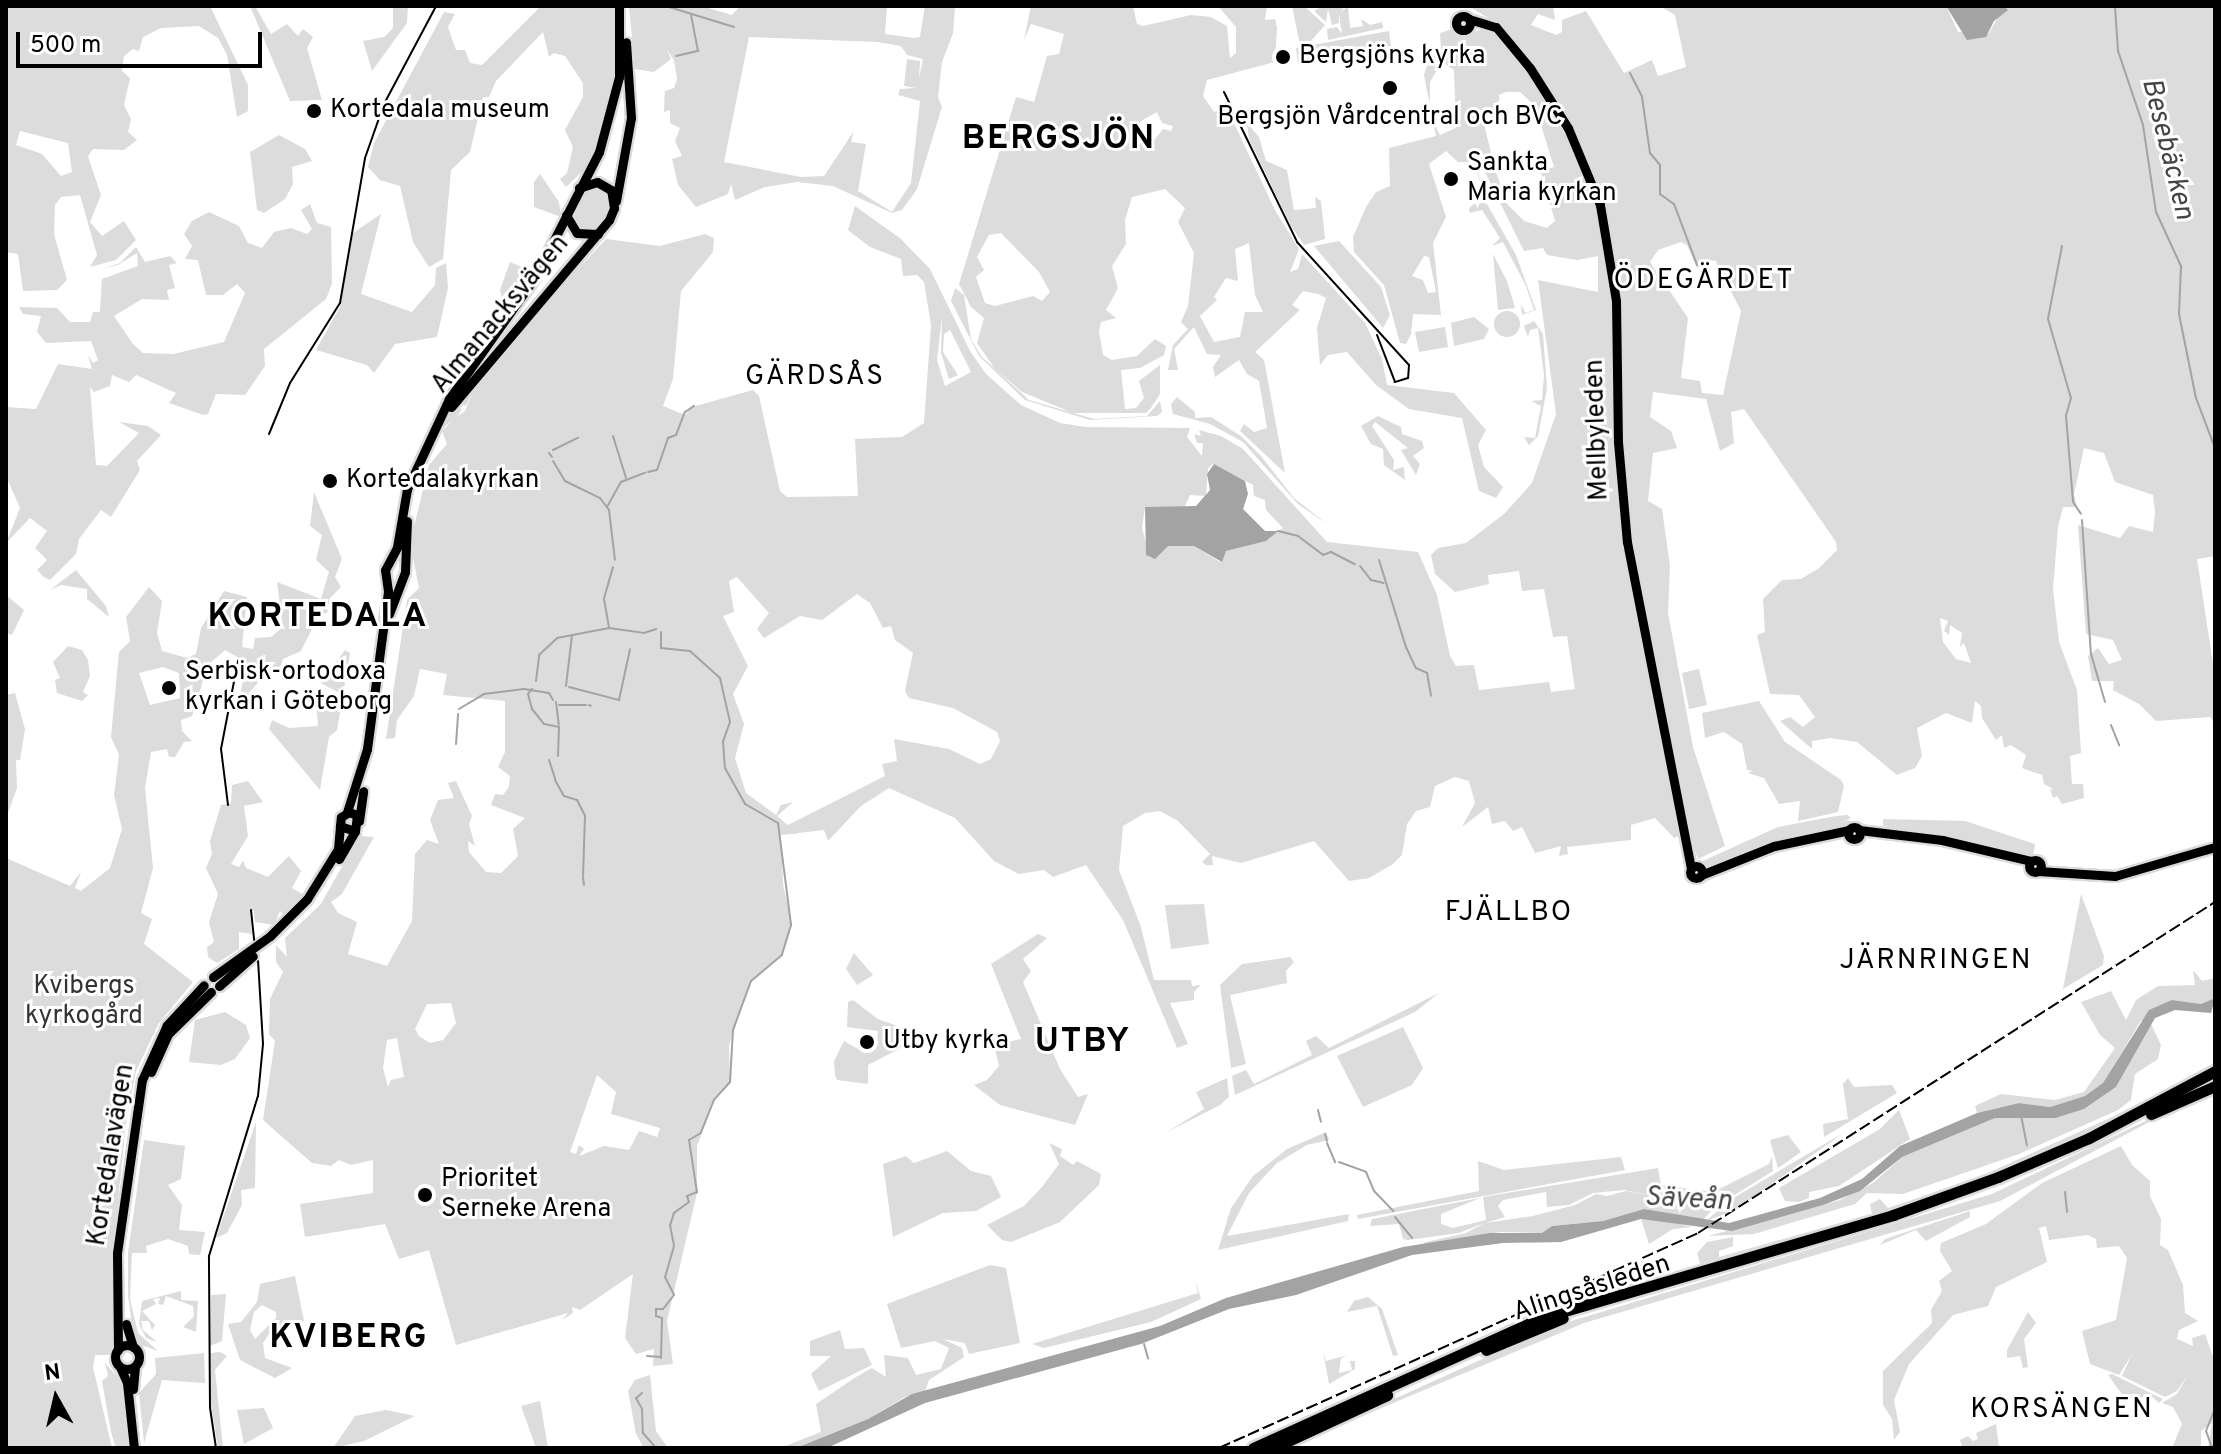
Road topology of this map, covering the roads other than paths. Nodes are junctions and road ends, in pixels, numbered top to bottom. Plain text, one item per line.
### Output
1 (621, 6) edge
2 (1461, 6) edge
3 (579, 188) junction
4 (614, 208) junction
5 (566, 215) junction
6 (598, 234) junction
7 (391, 559) junction
8 (404, 563) junction
9 (387, 579) junction
10 (400, 580) junction
11 (347, 812) junction
12 (340, 826) junction
13 (357, 826) junction
14 (2212, 849) edge
15 (212, 985) junction
16 (2215, 1071) edge
17 (2213, 1083) edge
18 (133, 1347) junction
19 (118, 1350) junction
20 (135, 1366) junction
21 (120, 1367) junction
22 (136, 1448) edge
23 (1253, 1448) edge
24 (1273, 1448) edge

1 - 3 main road
1 - 4 main road
2 - 14 main road, Mellbyleden
3 - 4 main road
3 - 5 main road
4 - 6 main road
5 - 6 main road
5 - 7 main road, Almanacksvägen
6 - 8 main road, Almanacksvägen
7 - 8 main road
7 - 9 main road, Almanacksvägen
8 - 10 main road, Almanacksvägen
9 - 10 main road
9 - 11 main road, Almanacksvägen
10 - 13 main road, Almanacksvägen
11 - 12 main road, Almanacksvägen
11 - 13 main road
12 - 13 main road
12 - 15 main road, Kortedalavägen
13 - 15 main road, Kortedalavägen
15 - 18 main road, Kortedalavägen
15 - 19 main road, Kortedalavägen
16 - 23 highway
17 - 24 highway, Alingsåsleden
18 - 19 main road
18 - 20 main road, Kortedalavägen
19 - 21 main road, Kortedalavägen
20 - 21 main road
20 - 22 main road, Kortedalavägen
21 - 22 main road, Kortedalavägen

